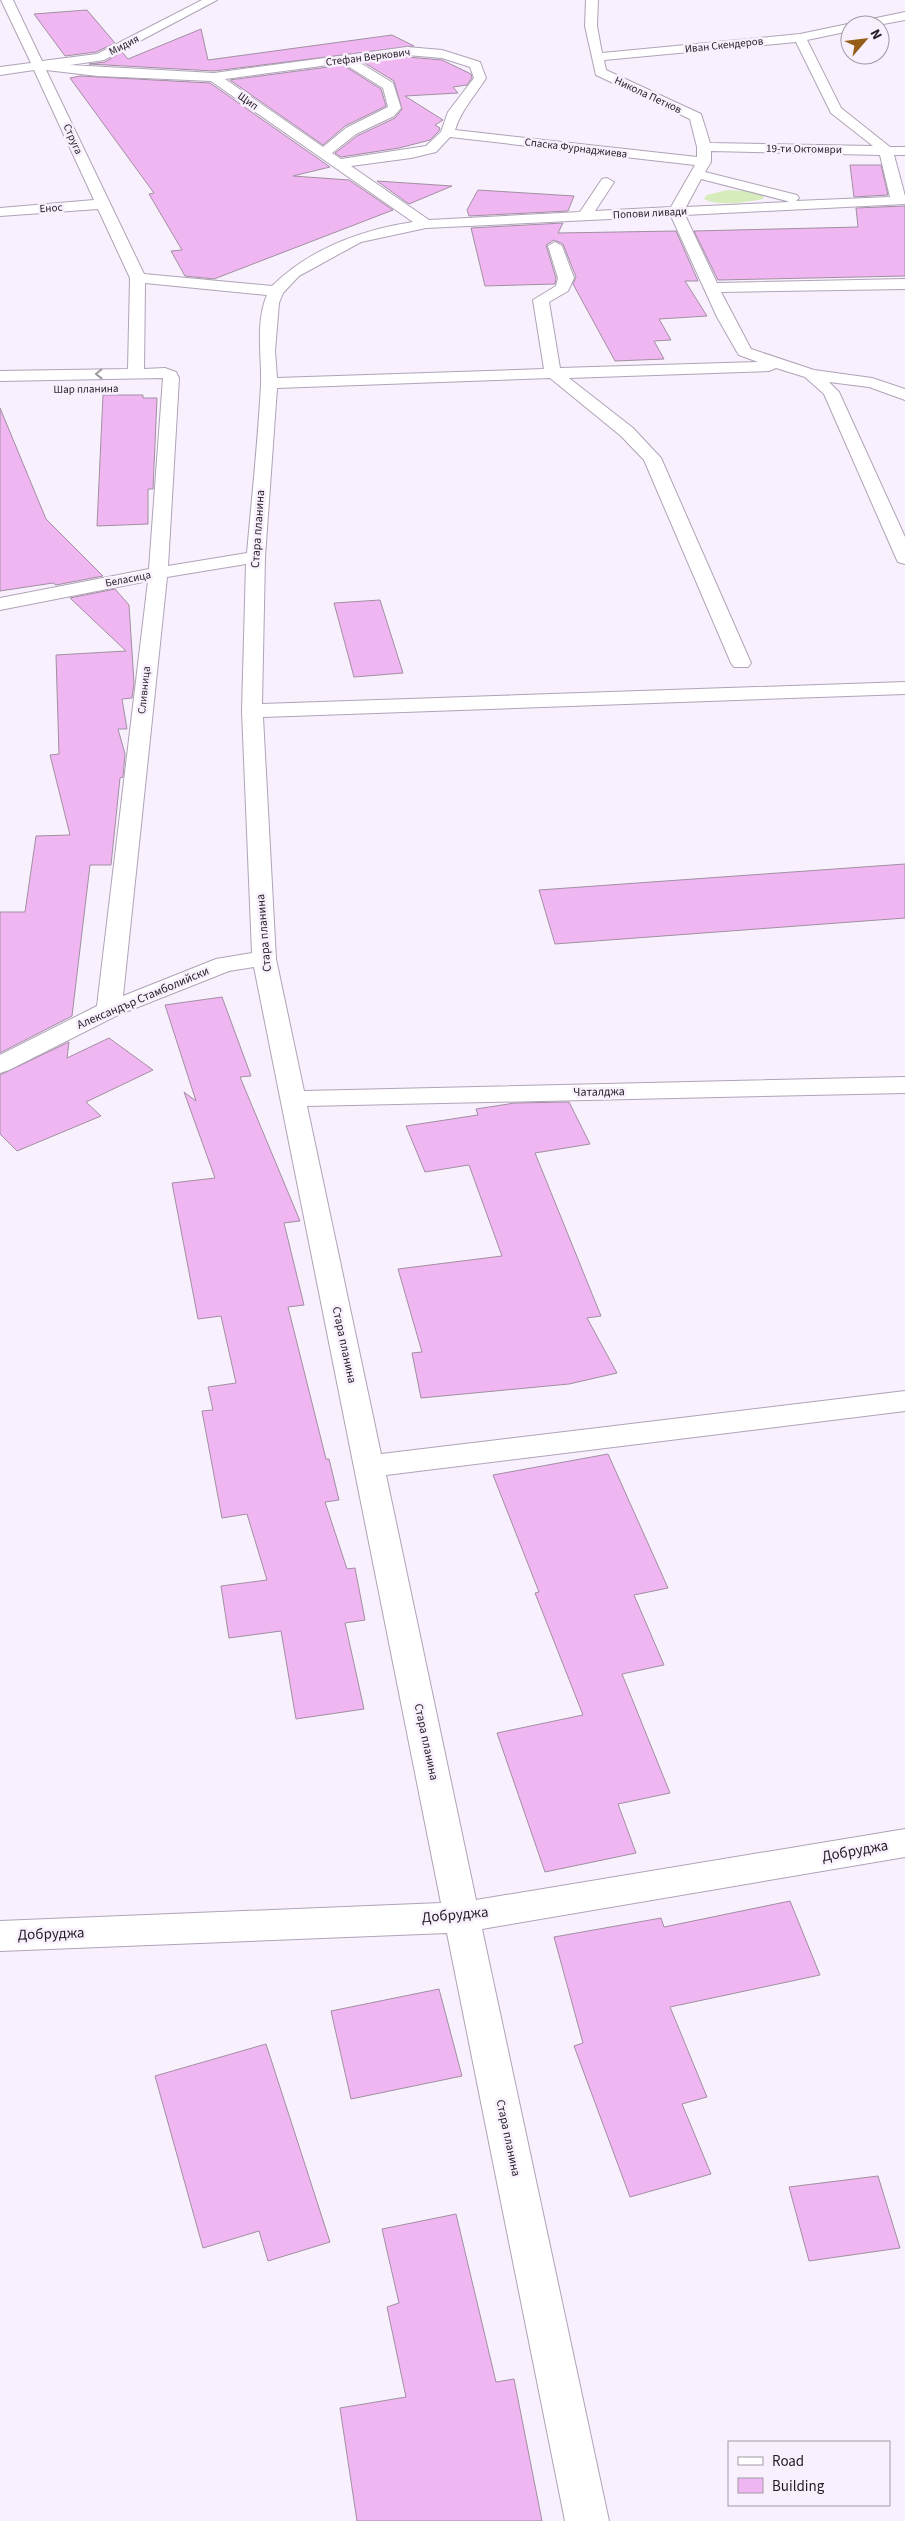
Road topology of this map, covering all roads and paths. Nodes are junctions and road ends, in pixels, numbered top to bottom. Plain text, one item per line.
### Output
1 (7, 0) edge
2 (211, 0) edge
3 (592, 0) edge
4 (905, 16) edge
5 (890, 19) edge
6 (840, 29) edge
7 (800, 38) junction
8 (597, 57) junction
9 (345, 59) junction
10 (39, 65) junction
11 (0, 71) edge
12 (214, 77) junction
13 (448, 133) junction
14 (704, 147) junction
15 (886, 150) junction
16 (905, 151) edge
17 (324, 153) junction
18 (339, 163) junction
19 (701, 168) junction
20 (607, 182) dead end
21 (901, 200) edge
22 (102, 204) junction
23 (820, 205) junction
24 (676, 211) junction
25 (0, 212) edge
26 (585, 216) junction
27 (426, 224) junction
28 (555, 246) dead end
29 (138, 278) junction
30 (905, 284) edge
31 (712, 288) junction
32 (276, 290) junction
33 (786, 365) junction
34 (553, 372) junction
35 (136, 373) junction
36 (811, 374) junction
37 (0, 376) edge
38 (168, 380) junction
39 (269, 382) junction
40 (0, 390) edge
41 (905, 396) edge
42 (256, 557) junction
43 (905, 558) edge
44 (158, 573) junction
45 (0, 604) edge
46 (741, 663) dead end
47 (905, 688) edge
48 (252, 712) junction
49 (264, 959) junction
50 (109, 1010) junction
51 (0, 1064) edge
52 (905, 1085) edge
53 (293, 1099) junction
54 (905, 1401) edge
55 (369, 1466) junction
56 (905, 1843) edge
57 (462, 1917) junction
58 (0, 1936) edge
59 (587, 2521) edge

1 - 10 street, Струга
2 - 10 street, Мидия
3 - 8 street, Никола Петков
4 - 5 street
6 - 7 street, Иван Скендеров
7 - 8 street, Иван Скендеров
7 - 15 street
8 - 14 street, Никола Петков
9 - 12 street, Стефан Веркович
9 - 13 street, Стефан Веркович
9 - 17 street
10 - 11 street, Мидия
10 - 12 street
10 - 22 street, Струга
12 - 17 street, Щип
13 - 18 street, Стефан Веркович
13 - 19 street, Спаска Фурнаджиева
14 - 15 street, 19-ти Октомври
14 - 19 street, Никола Петков
15 - 16 street, 19-ти Октомври
15 - 21 street
17 - 18 street, Щип
18 - 27 street, Щип
19 - 23 street, Спаска Фурнаджиева
19 - 24 street, Никола Петков
20 - 26 street
21 - 23 street, Попови ливади
22 - 25 street, Енос
22 - 29 street, Струга
23 - 24 street, Попови ливади
24 - 26 street, Попови ливади
24 - 31 street
26 - 27 street, Попови ливади
27 - 32 street, Попови ливади
28 - 34 street
29 - 32 street
29 - 35 street, Струга
30 - 31 street
31 - 33 street
32 - 39 street, Стара планина
33 - 34 street
33 - 36 street
34 - 39 street
34 - 46 street
35 -> 37 street, Шар планина
35 - 38 street, Шар планина
36 - 41 street
36 - 43 street
38 - 40 street, Шар планина
38 - 44 street, Сливница
39 - 42 street, Стара планина
42 - 44 street, Беласица
42 - 48 street, Стара планина
44 - 45 street, Беласица
44 - 50 street, Сливница
47 - 48 street
48 - 49 street, Стара планина
49 - 50 street, Александър Стамболийски
49 - 53 street, Стара планина
50 - 51 street, Александър Стамболийски
52 - 53 street, Чаталджа
53 - 55 street, Стара планина
54 - 55 street
55 - 57 street, Стара планина
56 - 57 street, Добруджа
57 - 58 street, Добруджа
57 - 59 street, Стара планина

